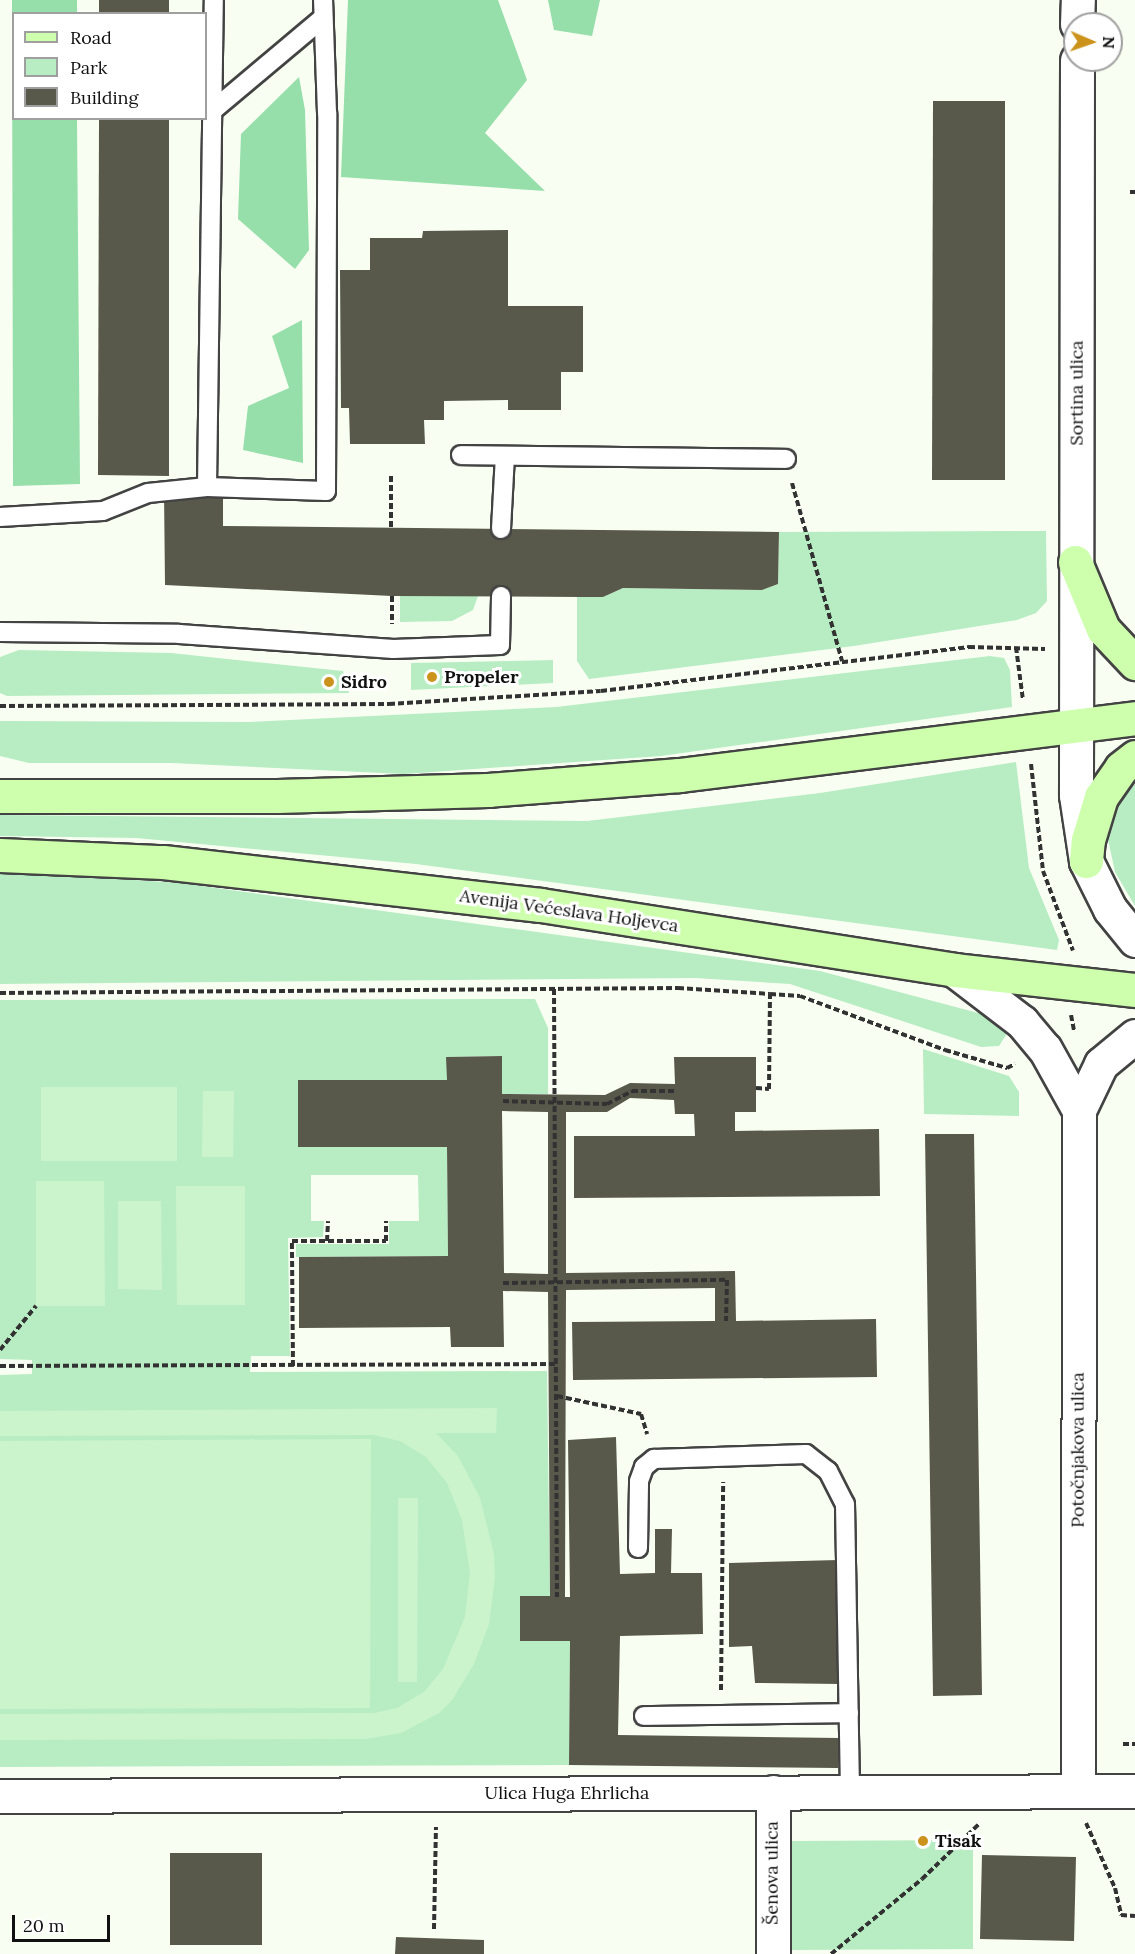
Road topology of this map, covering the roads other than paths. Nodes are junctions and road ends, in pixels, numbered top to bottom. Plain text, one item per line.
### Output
1 (214, 0) edge
2 (323, 9) edge
3 (1077, 72) edge
4 (212, 111) junction
5 (461, 454) dead end
6 (506, 456) junction
7 (786, 459) road end
8 (207, 487) junction
9 (0, 517) edge
10 (501, 529) dead end
11 (1075, 562) junction
12 (501, 597) dead end
13 (0, 632) edge
14 (1135, 663) edge
15 (1135, 718) edge
16 (1073, 726) junction
17 (1135, 757) edge
18 (0, 796) edge
19 (0, 855) edge
20 (1086, 861) junction
21 (1135, 940) edge
22 (954, 970) junction
23 (1135, 990) edge
24 (1135, 1036) edge
25 (1078, 1110) junction
26 (638, 1548) dead end
27 (849, 1713) junction
28 (644, 1716) dead end
29 (1135, 1791) edge
30 (773, 1792) junction
31 (850, 1792) junction
32 (0, 1796) edge
33 (1082, 1806) junction
34 (772, 1954) edge

1 - 4 lane
2 - 4 lane
2 - 8 lane
3 - 11 street, Sortina ulica
4 - 8 lane
5 - 6 lane
6 - 7 lane
6 - 10 lane
8 - 9 lane
11 - 14 street
11 - 16 street, Sortina ulica
12 - 13 lane
15 - 16 street
16 - 18 street
16 - 20 street, Sortina ulica
17 - 20 street
19 - 22 street, Avenija Većeslava Holjevca
20 - 21 street, Sortina ulica
22 - 23 street, Avenija Većeslava Holjevca
22 - 25 street, Potočnjakova ulica
24 - 25 street, Potočnjakova ulica
25 - 33 street, Potočnjakova ulica
26 - 27 lane
27 - 28 lane
27 - 31 lane
29 - 33 street, Ulica Huga Ehrlicha
30 - 31 street, Ulica Huga Ehrlicha
30 - 32 street, Ulica Huga Ehrlicha
30 - 34 street, Šenova ulica
31 - 33 street, Ulica Huga Ehrlicha

